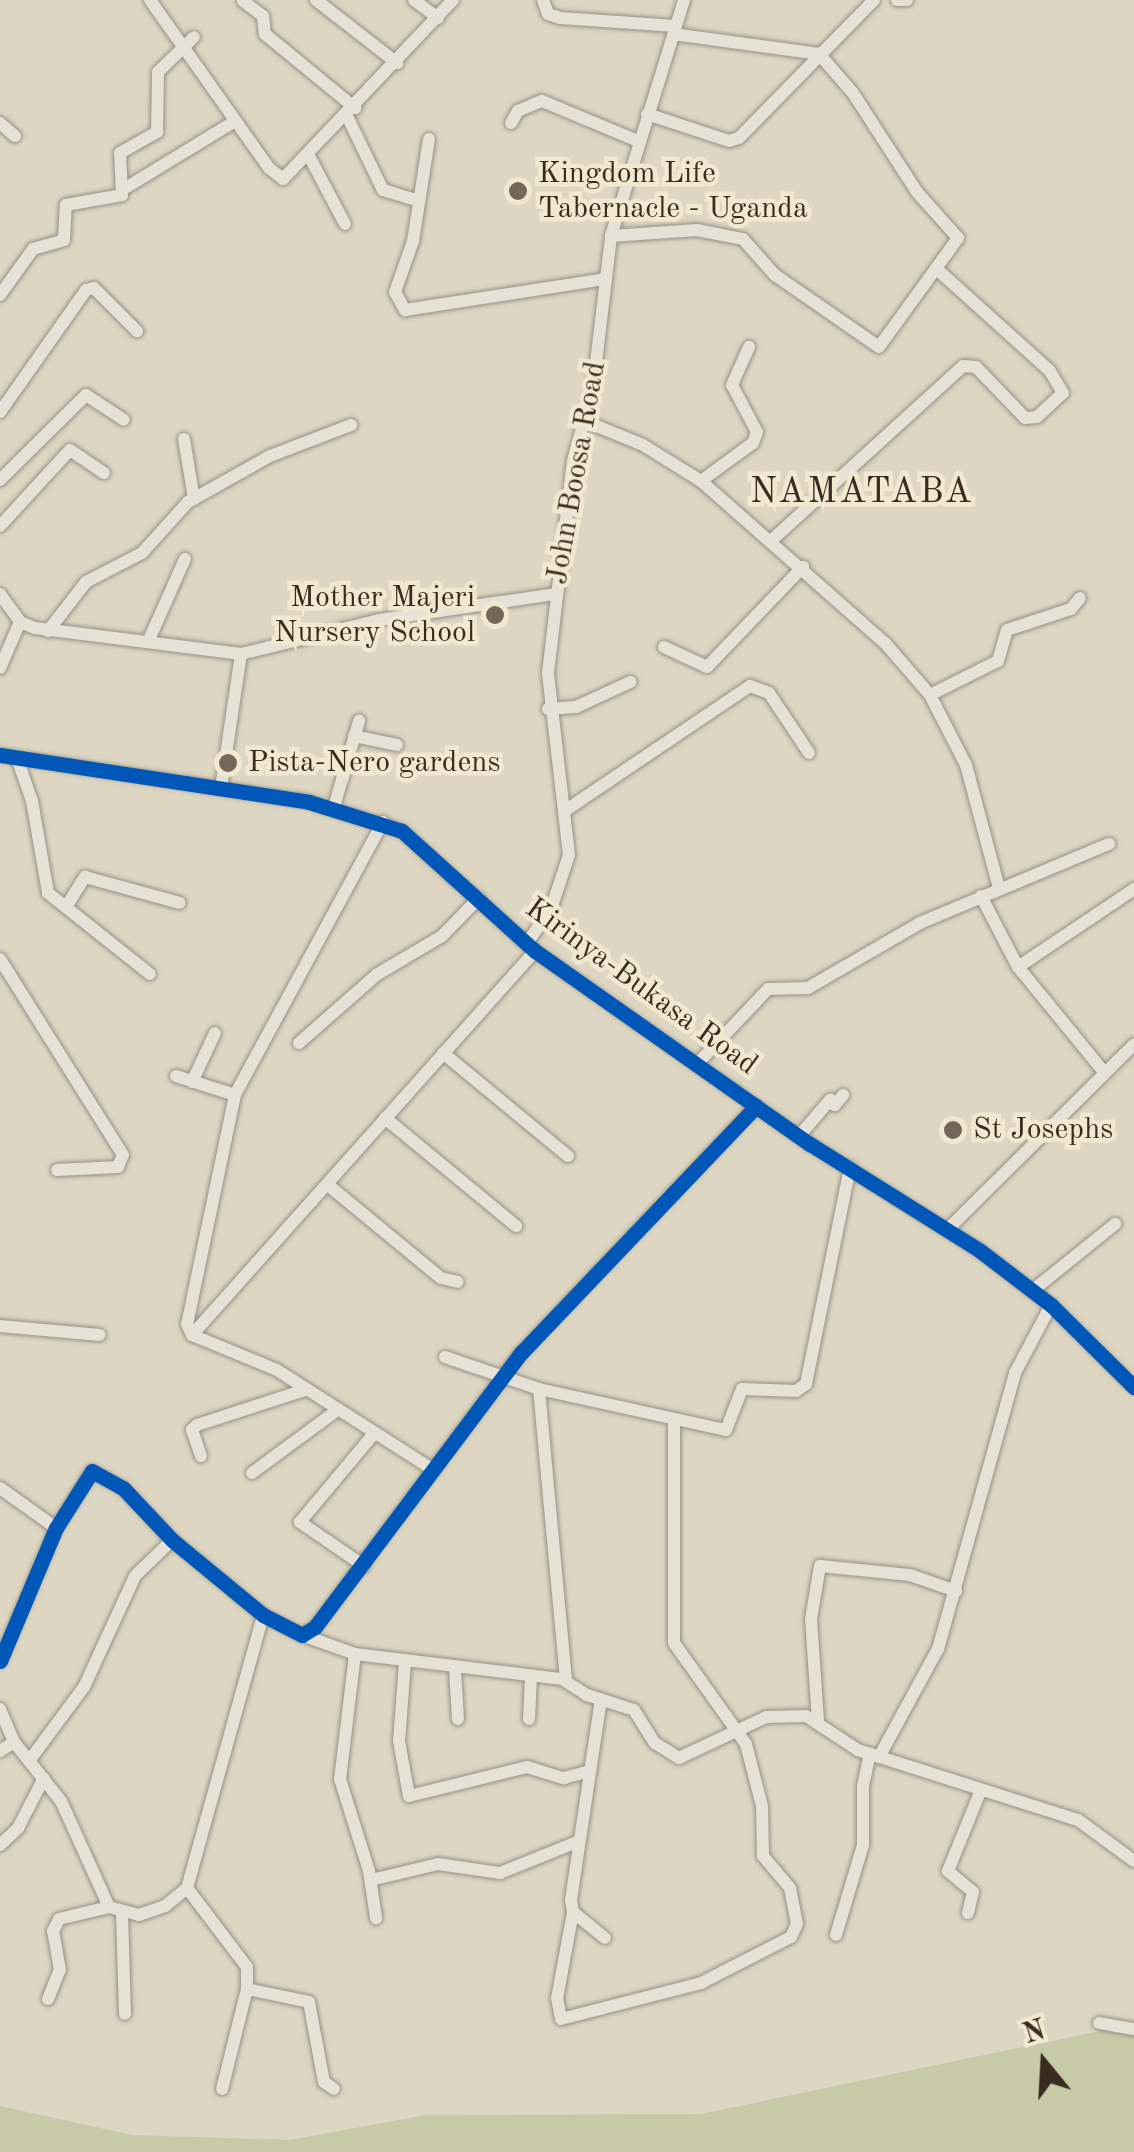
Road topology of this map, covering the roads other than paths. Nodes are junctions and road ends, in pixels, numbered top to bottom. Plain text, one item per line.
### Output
1 (150, 0) edge
2 (316, 0) edge
3 (414, 0) edge
4 (453, 0) edge
5 (684, 0) edge
6 (874, 0) edge
7 (897, 0) edge
8 (907, 0) edge
9 (244, 1) edge
10 (541, 1) edge
11 (438, 18) junction
12 (675, 30) junction
13 (189, 41) junction
14 (819, 54) junction
15 (397, 63) junction
16 (351, 112) junction
17 (646, 114) junction
18 (235, 121) junction
19 (0, 122) edge
20 (511, 123) dead end
21 (15, 136) dead end
22 (429, 139) dead end
23 (638, 142) junction
24 (310, 156) junction
25 (127, 187) junction
26 (419, 202) junction
27 (345, 224) dead end
28 (611, 236) junction
29 (938, 270) junction
30 (605, 280) junction
31 (3, 286) edge
32 (137, 331) dead end
33 (749, 347) dead end
34 (0, 412) edge
35 (124, 420) dead end
36 (582, 420) junction
37 (351, 425) dead end
38 (184, 439) dead end
39 (104, 473) dead end
40 (0, 480) edge
41 (701, 481) junction
42 (194, 499) junction
43 (0, 526) edge
44 (559, 539) dead end
45 (773, 539) junction
46 (185, 559) dead end
47 (804, 568) junction
48 (0, 594) edge
49 (556, 594) junction
50 (1080, 598) dead end
51 (20, 622) junction
52 (48, 631) junction
53 (148, 642) junction
54 (664, 647) dead end
55 (240, 654) junction
56 (0, 668) edge
57 (630, 682) dead end
58 (930, 695) junction
59 (548, 709) junction
60 (358, 721) dead end
61 (354, 736) junction
62 (396, 745) dead end
63 (809, 753) dead end
64 (0, 755) edge
65 (16, 758) junction
66 (221, 788) junction
67 (334, 807) junction
68 (566, 810) junction
69 (380, 820) junction
70 (1108, 844) dead end
71 (999, 888) junction
72 (1134, 889) edge
73 (981, 896) junction
74 (479, 898) junction
75 (180, 903) dead end
76 (66, 907) junction
77 (530, 946) junction
78 (0, 959) edge
79 (1018, 966) junction
80 (150, 974) dead end
81 (5, 988) edge
82 (215, 1033) dead end
83 (299, 1043) dead end
84 (1134, 1044) edge
85 (443, 1054) junction
86 (698, 1062) junction
87 (1104, 1072) junction
88 (176, 1076) dead end
89 (192, 1082) junction
90 (234, 1090) junction
91 (843, 1095) dead end
92 (756, 1106) junction
93 (385, 1118) junction
94 (799, 1136) junction
95 (568, 1156) dead end
96 (850, 1167) junction
97 (57, 1170) dead end
98 (328, 1185) junction
99 (304, 1204) dead end
100 (1115, 1224) dead end
101 (516, 1226) dead end
102 (948, 1229) junction
103 (458, 1282) dead end
104 (1032, 1291) junction
105 (1051, 1305) junction
106 (0, 1326) edge
107 (100, 1335) dead end
108 (192, 1336) junction
109 (445, 1357) dead end
110 (505, 1373) junction
111 (1134, 1387) edge
112 (539, 1389) junction
113 (305, 1390) junction
114 (336, 1411) junction
115 (674, 1421) junction
116 (372, 1436) junction
117 (202, 1456) dead end
118 (430, 1468) junction
119 (252, 1473) dead end
120 (1, 1491) edge
121 (56, 1528) junction
122 (172, 1540) junction
123 (364, 1566) junction
124 (956, 1591) junction
125 (263, 1614) junction
126 (302, 1635) junction
127 (355, 1654) junction
128 (0, 1661) edge
129 (404, 1662) junction
130 (455, 1669) junction
131 (531, 1678) junction
132 (566, 1681) junction
133 (601, 1699) junction
134 (0, 1710) edge
135 (458, 1719) dead end
136 (529, 1719) dead end
137 (818, 1721) junction
138 (738, 1732) junction
139 (14, 1742) junction
140 (0, 1751) edge
141 (875, 1756) junction
142 (29, 1761) junction
143 (587, 1772) junction
144 (44, 1778) junction
145 (980, 1792) junction
146 (577, 1842) junction
147 (0, 1844) edge
148 (1134, 1861) edge
149 (371, 1880) junction
150 (187, 1888) junction
151 (116, 1910) junction
152 (573, 1912) junction
153 (968, 1913) dead end
154 (376, 1918) dead end
155 (836, 1935) dead end
156 (605, 1938) dead end
157 (248, 1989) junction
158 (48, 1999) dead end
159 (125, 2014) dead end
160 (1099, 2023) dead end
161 (1134, 2029) edge
162 (222, 2088) dead end
163 (334, 2089) dead end

1 - 13 street
2 - 15 street
3 - 11 street
4 - 11 street
5 - 12 street, John Boosa Road
6 - 14 street
7 - 8 street
9 - 16 street
10 - 12 street
11 - 15 street
12 - 14 street
12 - 17 street, John Boosa Road
13 - 18 street
13 - 25 street
14 - 17 street
14 - 29 street
15 - 16 street
16 - 24 street
16 - 26 street
17 - 23 street, John Boosa Road
18 - 24 street
18 - 25 street
19 - 21 street
20 - 23 street
22 - 26 street
23 - 28 street, John Boosa Road
24 - 27 street
25 - 31 street
26 - 30 street
28 - 29 street
28 - 30 street, John Boosa Road
29 - 45 street
30 - 36 street, John Boosa Road
32 - 34 street
33 - 41 street
35 - 40 street
36 - 41 street
36 - 49 street, John Boosa Road
37 - 42 street
38 - 42 street
39 - 43 street
41 - 45 street
42 - 52 street
44 - 77 street, John Boosa Road
45 - 47 street
46 - 53 street
47 - 54 street
47 - 58 street
48 - 51 street
49 - 55 street
49 - 59 street, John Boosa Road
50 - 58 street
51 - 52 street
51 - 56 street
52 - 53 street
53 - 55 street
55 - 66 street
57 - 59 street
58 - 71 street
59 - 68 street, John Boosa Road
60 - 61 street
61 - 62 street
61 - 67 street
63 - 68 street
64 - 65 street, Kirinya-Bukasa Road
65 - 66 street, Kirinya-Bukasa Road
65 - 76 street
66 - 67 street, Kirinya-Bukasa Road
67 - 69 street, Kirinya-Bukasa Road
68 - 77 street, John Boosa Road
69 - 74 street, Kirinya-Bukasa Road
69 - 90 street
70 - 71 street
71 - 73 street
72 - 79 street
73 - 79 street
73 - 86 street
74 - 77 street, Kirinya-Bukasa Road
74 - 83 street
75 - 76 street
76 - 80 street
77 - 85 street
77 - 86 street, Kirinya-Bukasa Road
77 - 99 street
78 - 81 street
79 - 87 street
81 - 97 street
82 - 89 street
84 - 87 street
85 - 93 street
85 - 95 street
86 - 92 street, Kirinya-Bukasa Road
87 - 102 street
88 - 89 street
89 - 90 street
90 - 108 street
91 - 94 street
92 - 94 street, Kirinya-Bukasa Road
92 - 110 street
93 - 98 street
93 - 101 street
94 - 96 street, Kirinya-Bukasa Road
96 - 102 street, Kirinya-Bukasa Road
96 - 115 street
98 - 103 street
98 - 108 street
100 - 104 street
102 - 104 street, Kirinya-Bukasa Road
104 - 105 street, Kirinya-Bukasa Road
105 - 111 street, Kirinya-Bukasa Road
105 - 124 street
106 - 107 street
108 - 113 street
109 - 110 street
110 - 112 street
110 - 118 street
112 - 115 street
112 - 132 street
113 - 114 street
113 - 117 street
114 - 116 street
114 - 119 street
115 - 138 street
116 - 118 street
116 - 123 street
118 - 123 street
120 - 121 street
121 - 122 street
121 - 128 street
122 - 125 street
122 - 142 street
123 - 126 street
124 - 137 street
124 - 141 street
125 - 126 street
125 - 150 street
126 - 127 street
127 - 129 street
127 - 149 street
129 - 130 street
129 - 143 street
130 - 131 street
130 - 135 street
131 - 132 street
131 - 136 street
132 - 133 street
133 - 138 street
133 - 143 street
134 - 139 street
137 - 138 street
137 - 141 street
138 - 152 street
139 - 140 street
139 - 142 street
141 - 145 street
141 - 155 street
142 - 144 street
143 - 146 street
144 - 147 street
144 - 151 street
145 - 148 street
145 - 153 street
146 - 149 street
146 - 152 street
149 - 154 street
150 - 151 street
150 - 157 street
151 - 158 street
151 - 159 street
152 - 156 street
157 - 162 street
157 - 163 street
160 - 161 street

